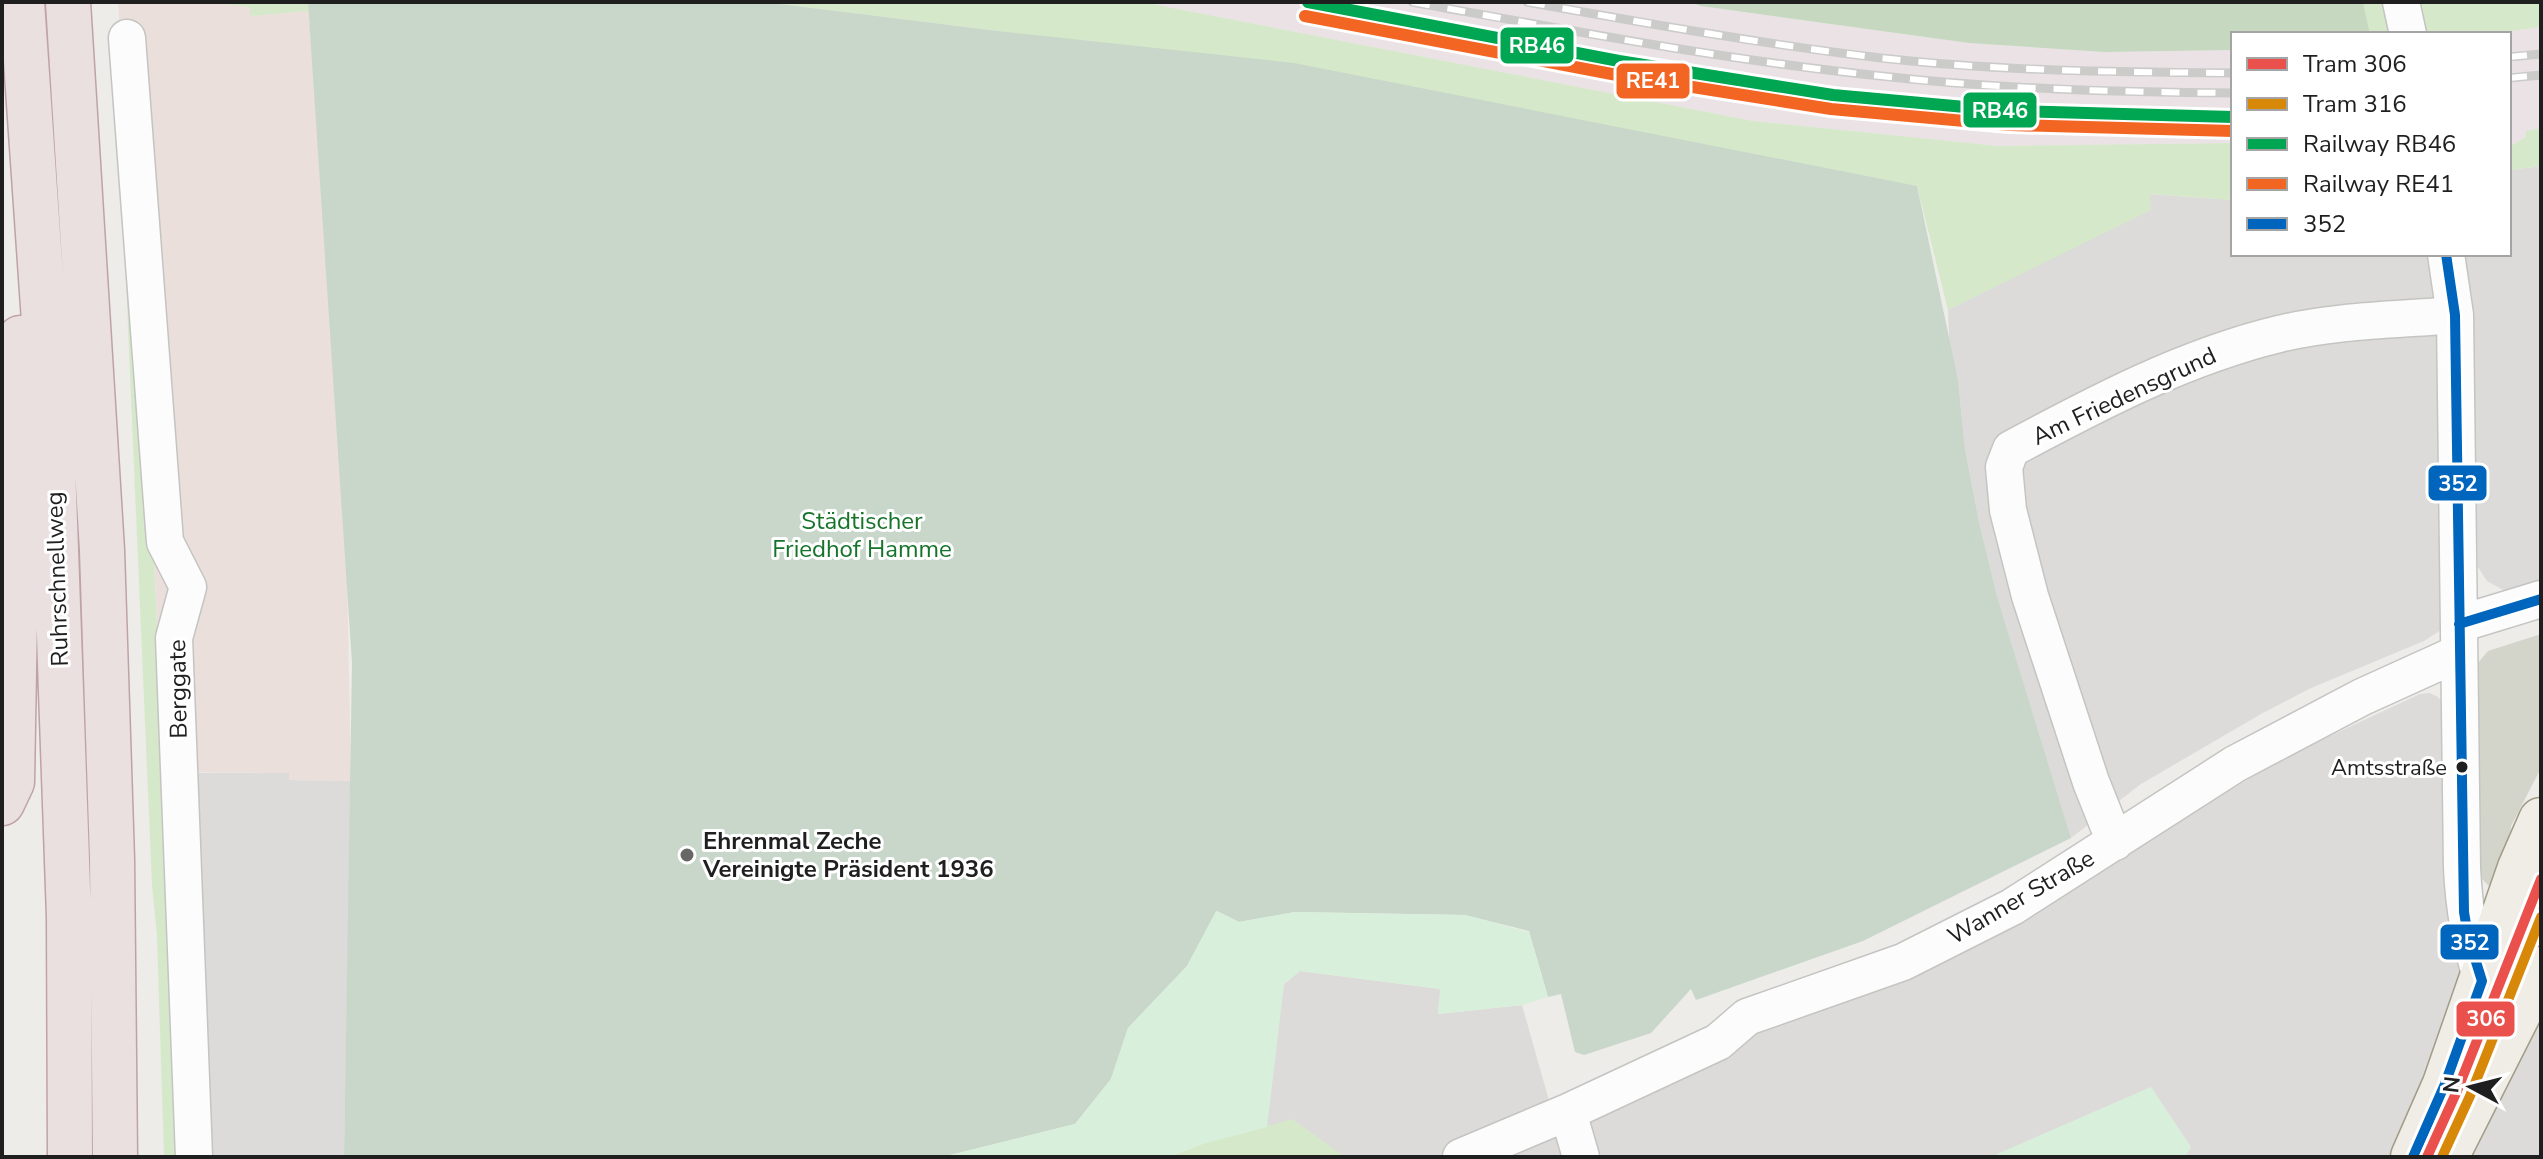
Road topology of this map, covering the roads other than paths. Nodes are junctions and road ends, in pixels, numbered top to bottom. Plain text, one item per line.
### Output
1 (22, 2) edge
2 (68, 2) edge
3 (2401, 2) edge
4 (2408, 32) edge
5 (127, 38) dead end
6 (28, 100) junction
7 (2446, 256) edge
8 (2455, 315) junction
9 (2541, 599) edge
10 (2459, 638) junction
11 (2, 803) edge
12 (2541, 820) edge
13 (2461, 823) junction
14 (2115, 842) junction
15 (2508, 901) junction
16 (2541, 969) edge
17 (2482, 981) junction
18 (1568, 1112) junction
19 (70, 1157) edge
20 (115, 1157) edge
21 (194, 1157) edge
22 (1461, 1157) edge
23 (1581, 1157) edge
24 (2413, 1157) edge
25 (2446, 1157) edge

1 - 6 highway, Ruhrschnellweg
2 - 20 highway, Ruhrschnellweg
3 - 4 street
5 - 21 street, Berggate
6 - 11 highway
6 - 19 highway, Ruhrschnellweg
7 - 8 street
8 - 10 street
8 - 14 street, Am Friedensgrund
9 - 10 street, Wanner Straße
10 - 13 street
10 - 14 street, Wanner Straße
12 - 15 main road
13 - 15 street
13 - 17 street
14 - 18 street, Wanner Straße
15 - 17 main road
16 - 25 main road
17 - 24 main road
18 - 22 street, Wanner Straße
18 - 23 street

